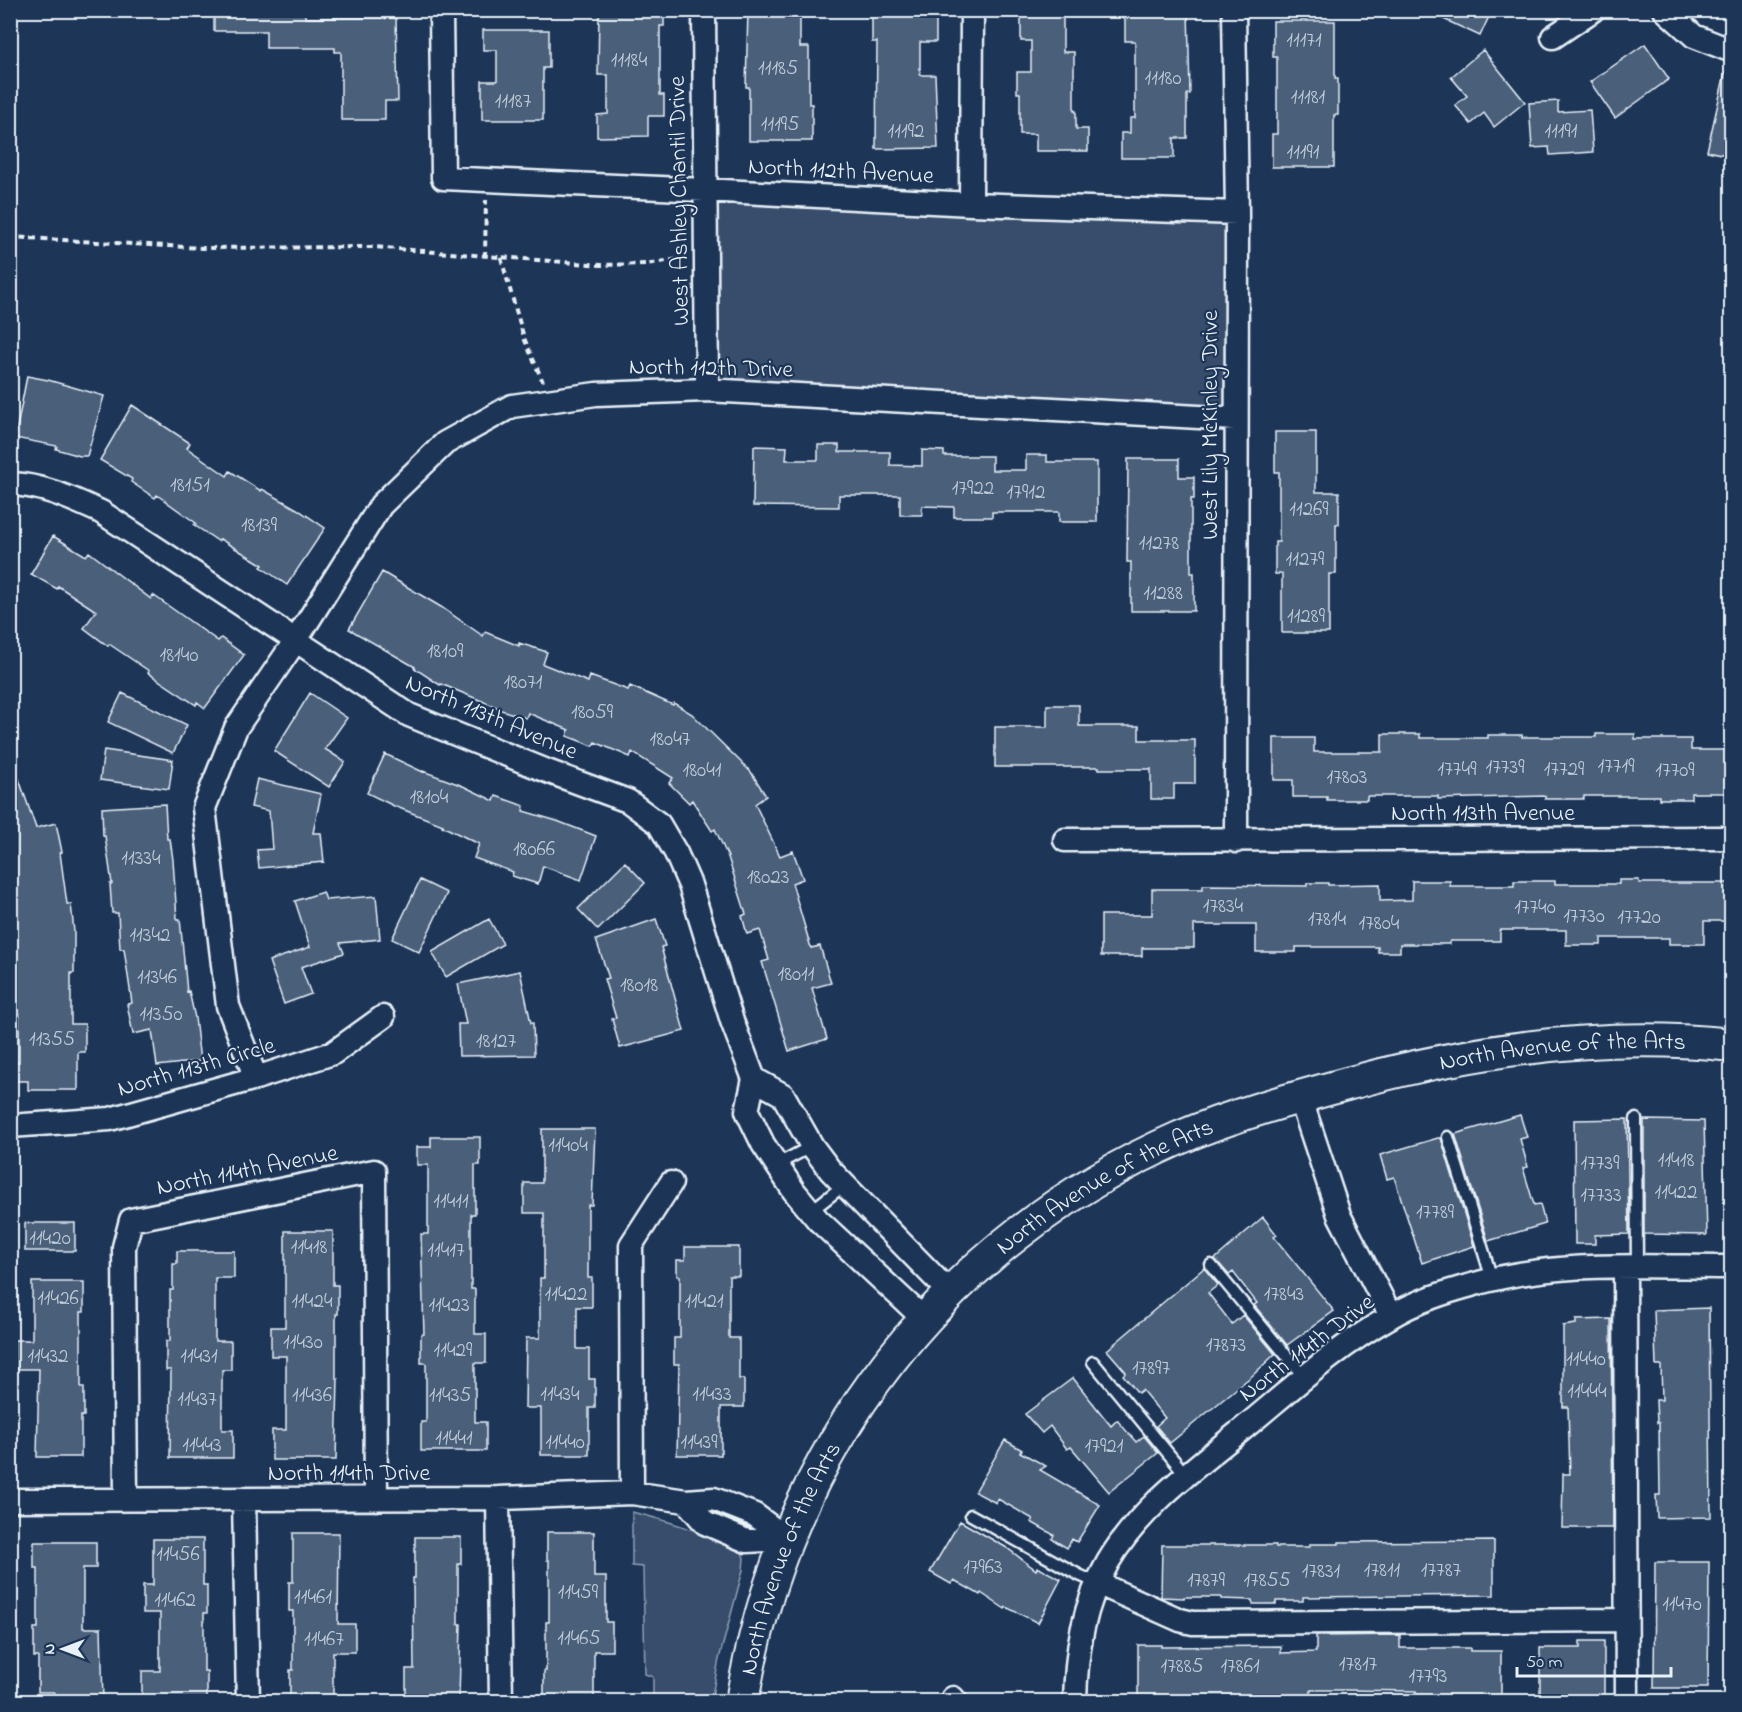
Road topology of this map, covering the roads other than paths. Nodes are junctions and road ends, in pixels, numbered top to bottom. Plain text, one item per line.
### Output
1 (441, 10) edge
2 (704, 10) edge
3 (972, 10) edge
4 (1234, 10) edge
5 (1593, 10) edge
6 (1665, 10) edge
7 (1553, 38) dead end
8 (1731, 51) edge
9 (704, 190) junction
10 (971, 204) junction
11 (1237, 213) junction
12 (707, 390) junction
13 (1235, 419) junction
14 (10, 484) edge
15 (296, 640) junction
16 (1731, 838) edge
17 (1065, 840) dead end
18 (1236, 841) junction
19 (383, 1017) dead end
20 (1731, 1045) edge
21 (256, 1078) junction
22 (754, 1079) junction
23 (1300, 1096) junction
24 (1636, 1119) dead end
25 (10, 1126) edge
26 (1448, 1137) dead end
27 (812, 1146) junction
28 (775, 1165) junction
29 (671, 1183) dead end
30 (844, 1185) junction
31 (811, 1211) junction
32 (1211, 1265) dead end
33 (1631, 1267) junction
34 (1731, 1267) edge
35 (1492, 1279) junction
36 (950, 1293) junction
37 (1392, 1316) junction
38 (924, 1319) junction
39 (1093, 1362) dead end
40 (1305, 1378) junction
41 (1186, 1475) junction
42 (632, 1493) junction
43 (126, 1498) junction
44 (498, 1498) junction
45 (376, 1499) junction
46 (10, 1500) edge
47 (244, 1500) junction
48 (970, 1515) dead end
49 (787, 1539) junction
50 (1098, 1582) junction
51 (1626, 1620) junction
52 (248, 1701) edge
53 (501, 1701) edge
54 (742, 1701) edge
55 (1075, 1701) edge
56 (1627, 1701) edge

1 - 9 street, North 112th Avenue
2 - 9 street, West Ashley Chantil Drive
3 - 10 street
4 - 11 street, West Lily McKinley Drive
5 - 7 street
6 - 8 street
9 - 10 street, North 112th Avenue
9 - 12 street, West Ashley Chantil Drive
10 - 11 street, North 112th Avenue
11 - 13 street, West Lily McKinley Drive
12 - 13 street, North 112th Drive
12 - 15 street, North 112th Drive
13 - 18 street, West Lily McKinley Drive
14 - 15 street, North 113th Avenue
15 - 21 street, North 112th Drive
15 - 22 street, North 113th Avenue
16 - 18 street, North 113th Avenue
17 - 18 street, North 113th Avenue
19 - 21 street, North 113th Circle
20 - 23 street, North Avenue of the Arts
21 - 25 street, North 113th Circle
22 - 27 street
22 - 28 street
23 - 36 street, North Avenue of the Arts
23 - 37 street
24 - 33 lane
26 - 35 lane
27 - 28 lane
27 - 30 street
28 - 31 street
29 - 42 street
30 - 31 lane
30 - 36 street
31 - 38 street
32 - 40 lane
33 - 34 street, North 114th Drive
33 - 35 street, North 114th Drive
33 - 51 street
35 - 37 street, North 114th Drive
36 - 38 street, North Avenue of the Arts
37 - 40 street, North 114th Drive
38 - 49 street, North Avenue of the Arts
39 - 41 lane
40 - 41 street, North 114th Drive
41 - 50 street, North 114th Drive
42 - 44 street, North 114th Drive
42 - 49 street, North 114th Drive
43 - 45 street, North 114th Avenue
43 - 46 street, North 114th Drive
43 - 47 street, North 114th Drive
44 - 45 street, North 114th Drive
44 - 53 street
45 - 47 street, North 114th Drive
47 - 52 street
48 - 50 lane
49 - 54 street, North Avenue of the Arts
50 - 51 street
50 - 55 street, North 114th Drive
51 - 56 street

